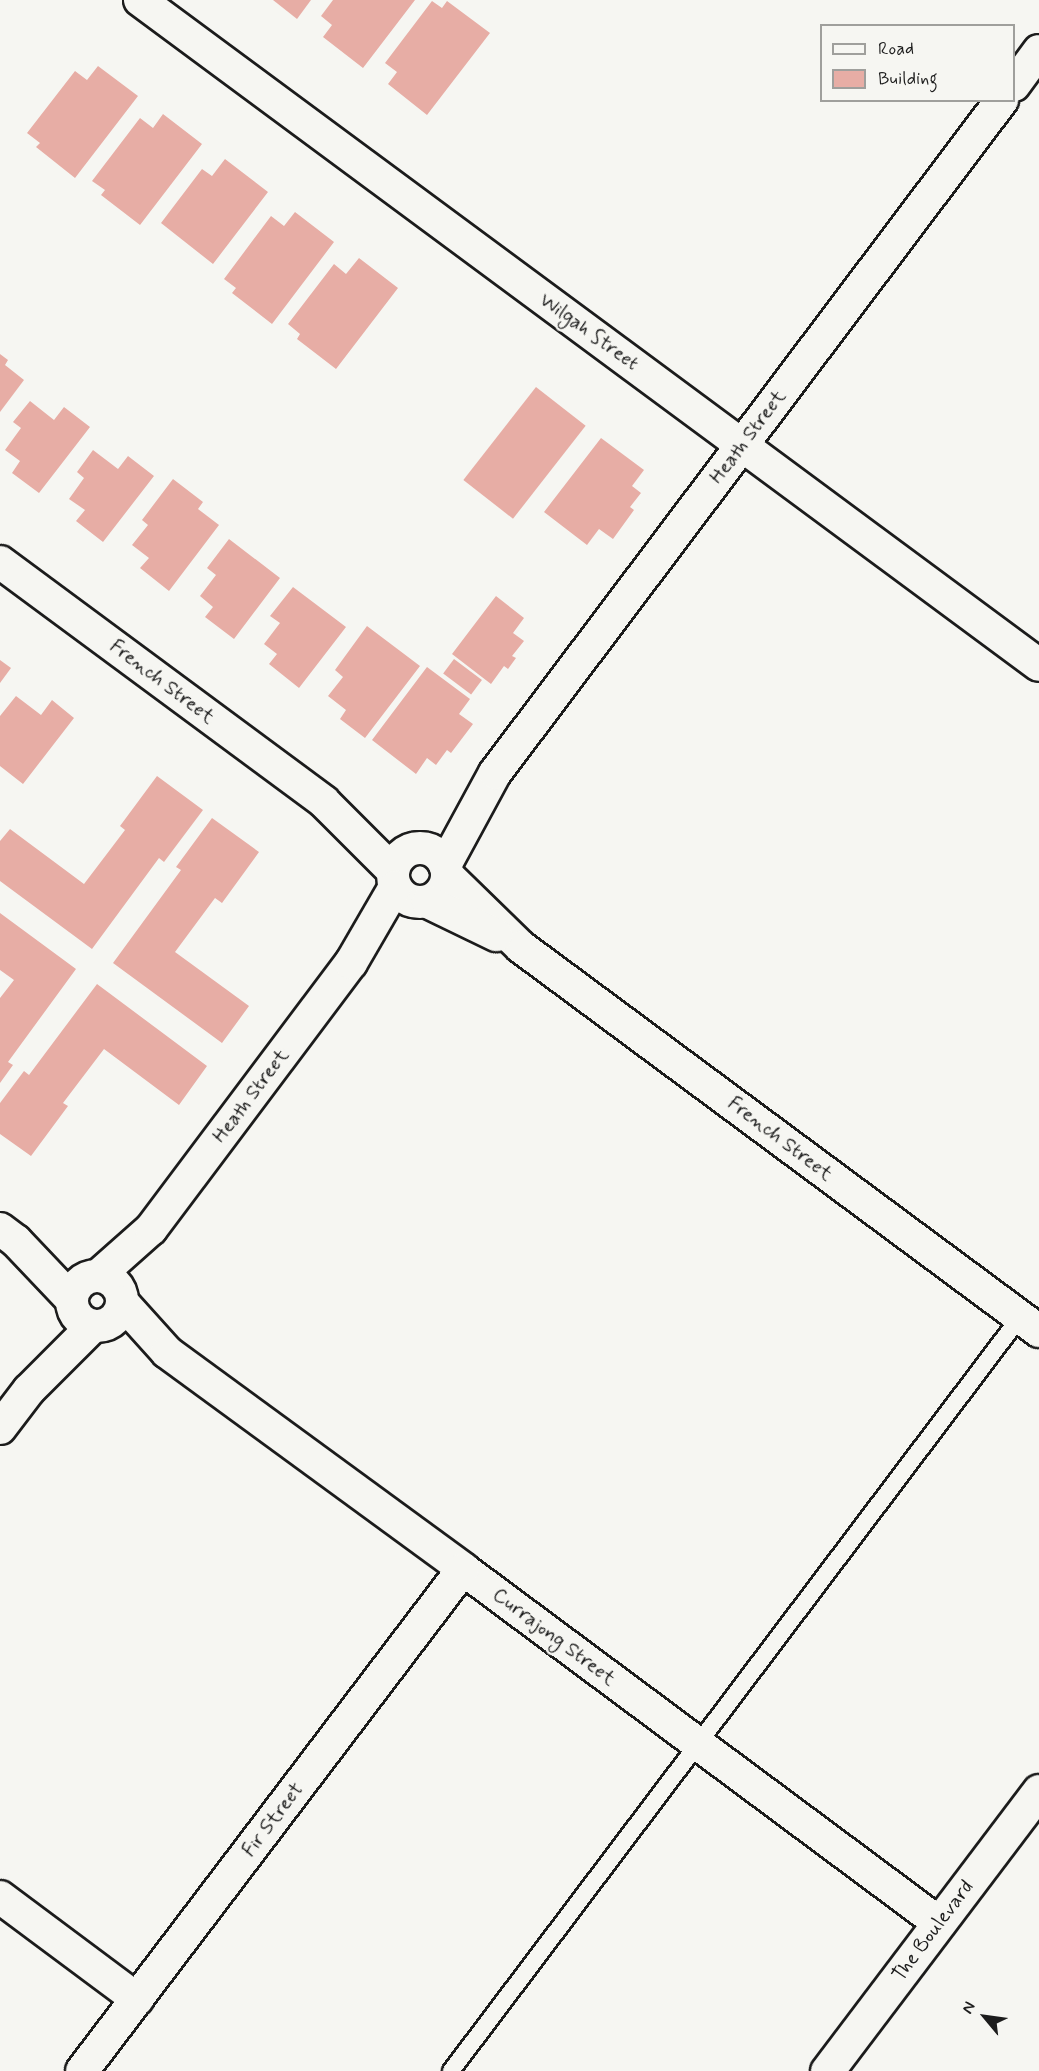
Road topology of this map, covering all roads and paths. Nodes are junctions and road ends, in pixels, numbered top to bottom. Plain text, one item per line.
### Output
1 (140, 0) edge
2 (1039, 51) edge
3 (1015, 84) edge
4 (1000, 102) edge
5 (742, 445) junction
6 (0, 562) edge
7 (1039, 664) edge
8 (419, 875) junction
9 (8, 1235) edge
10 (97, 1301) junction
11 (1030, 1324) edge
12 (0, 1428) edge
13 (463, 1569) junction
14 (698, 1745) junction
15 (1039, 1791) edge
16 (0, 1897) edge
17 (939, 1923) junction
18 (137, 1999) junction
19 (82, 2071) edge
20 (451, 2071) edge
21 (827, 2071) edge

1 - 5 street, Wilgah Street
2 - 3 street
4 - 5 street, Heath Street
5 - 7 street, Wilgah Street
5 - 8 street, Heath Street
6 - 8 street, French Street
8 - 10 street, Heath Street
8 - 11 street, French Street
9 - 10 street, Currajong Street
10 - 12 street, Heath Street
10 - 13 street, Currajong Street
11 - 14 lane
13 - 14 street, Currajong Street
13 - 18 street, Fir Street
14 - 17 street, Currajong Street
14 - 20 lane
15 - 17 street, The Boulevard
16 - 18 street
17 - 21 street, The Boulevard
18 - 19 street, Fir Street

